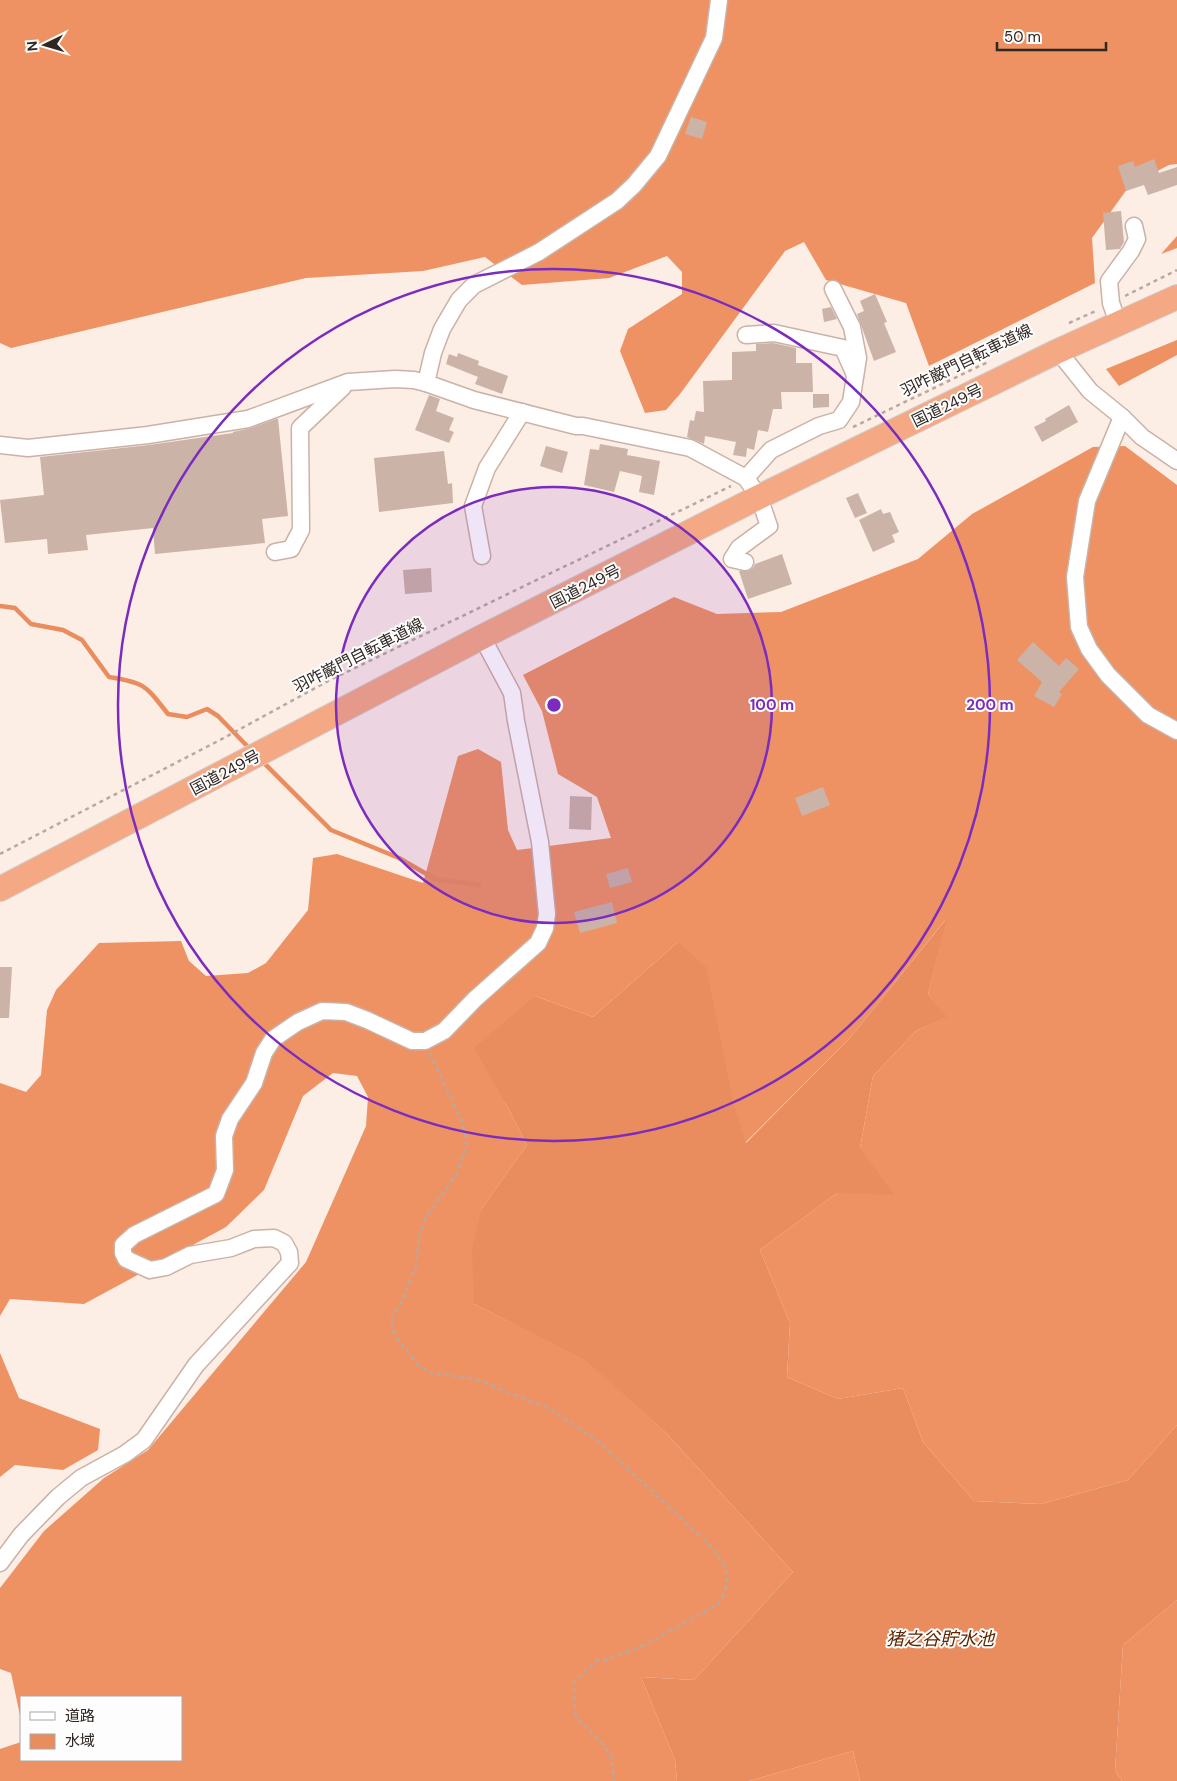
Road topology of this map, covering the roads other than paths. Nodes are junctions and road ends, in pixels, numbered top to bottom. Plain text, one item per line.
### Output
1 (719, 0) edge
2 (1134, 226) dead end
3 (832, 289) dead end
4 (1177, 297) edge
5 (1115, 313) junction
6 (746, 335) dead end
7 (1058, 351) junction
8 (855, 375) junction
9 (348, 382) junction
10 (426, 384) junction
11 (522, 412) junction
12 (1122, 417) junction
13 (0, 445) edge
14 (1177, 461) edge
15 (746, 487) junction
16 (275, 552) dead end
17 (482, 556) dead end
18 (746, 562) dead end
19 (482, 637) junction
20 (1177, 731) edge
21 (0, 890) edge
22 (0, 1564) edge

1 - 10 street
2 - 5 street
3 - 8 street
4 - 5 highway, 国道249号
5 - 7 highway, 国道249号
6 - 8 street
7 - 12 street
7 - 15 highway, 国道249号
8 - 15 street
9 - 10 street
9 - 13 street
9 - 16 street
10 - 11 street
11 - 15 street
11 - 17 street
12 - 14 street
12 - 20 street
15 - 18 street
15 - 19 highway, 国道249号
19 - 21 highway, 国道249号
19 - 22 street

